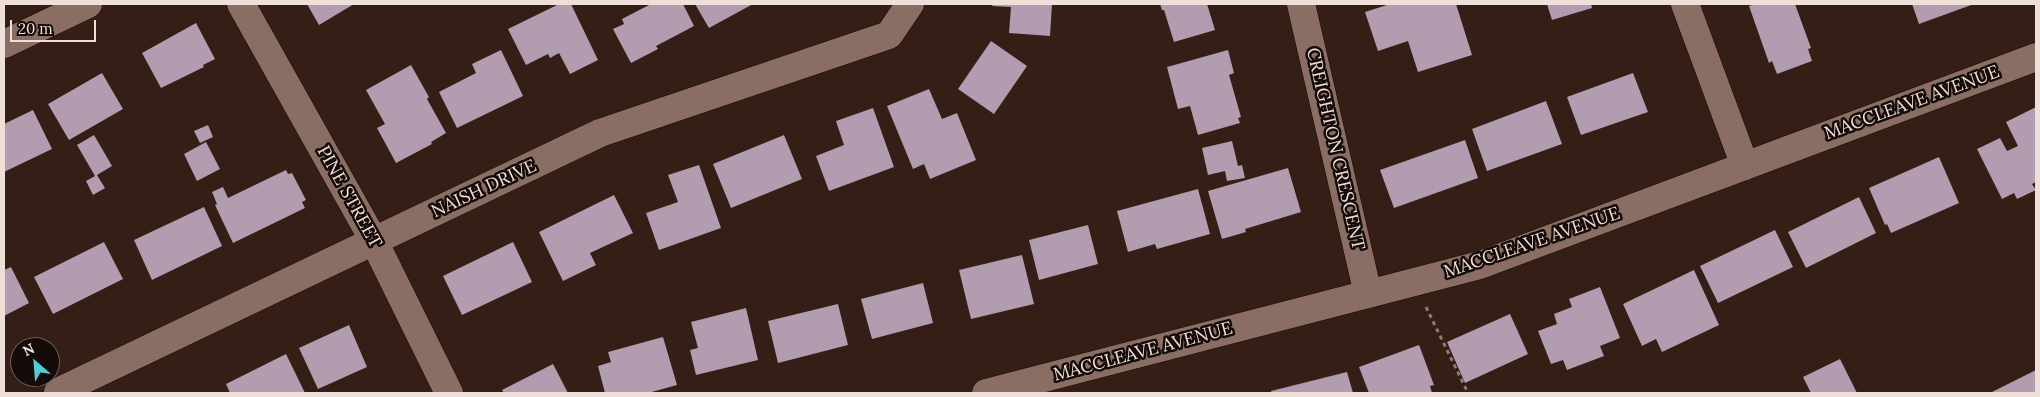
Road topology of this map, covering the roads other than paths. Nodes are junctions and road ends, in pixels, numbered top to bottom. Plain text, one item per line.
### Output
1 (88, 4) edge
2 (241, 4) edge
3 (910, 4) edge
4 (1301, 4) edge
5 (1685, 4) edge
6 (4, 44) edge
7 (2036, 57) edge
8 (1745, 166) junction
9 (374, 241) junction
10 (1368, 294) junction
11 (58, 392) dead end
12 (449, 393) edge
13 (986, 393) edge

1 - 6 street
2 - 9 street, PINE STREET
3 - 9 street, NAISH DRIVE
4 - 10 street, CREIGHTON CRESCENT
5 - 8 street
7 - 8 street, MACCLEAVE AVENUE
8 - 10 street, MACCLEAVE AVENUE
9 - 11 street, NAISH DRIVE
9 - 12 street, PINE STREET
10 - 13 street, MACCLEAVE AVENUE

